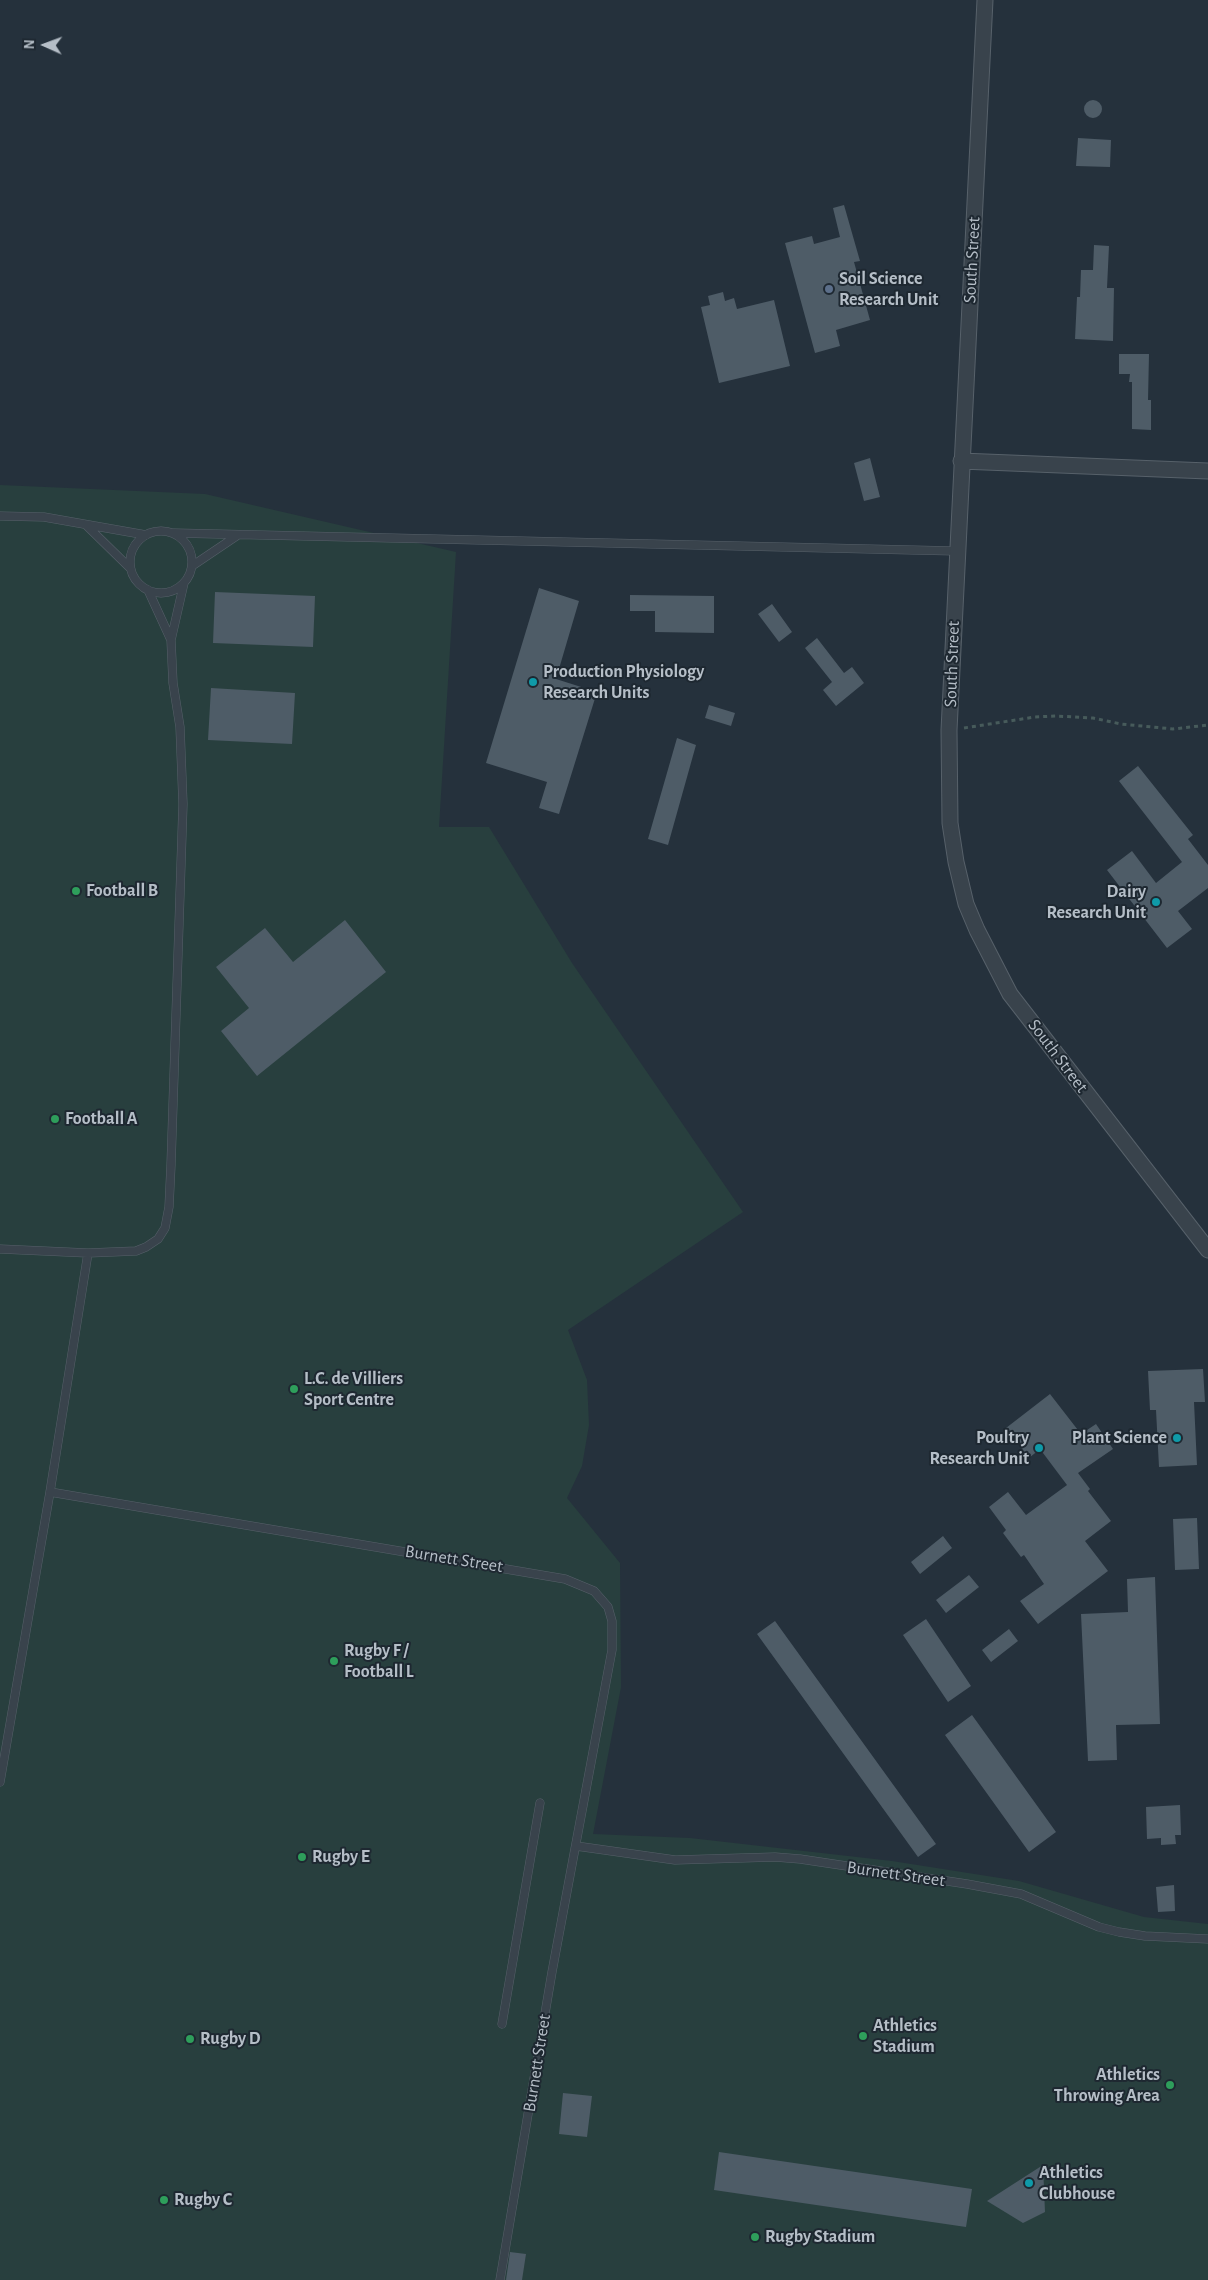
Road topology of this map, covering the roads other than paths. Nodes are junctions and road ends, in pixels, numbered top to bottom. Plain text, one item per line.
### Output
1 (985, 0) edge
2 (961, 461) junction
3 (1208, 471) edge
4 (0, 516) edge
5 (87, 526) junction
6 (174, 534) junction
7 (240, 534) junction
8 (146, 535) junction
9 (956, 551) junction
10 (192, 566) junction
11 (130, 568) junction
12 (184, 583) junction
13 (148, 590) junction
14 (171, 640) junction
15 (0, 1250) edge
16 (1208, 1250) edge
17 (88, 1253) junction
18 (50, 1492) junction
19 (0, 1782) edge
20 (540, 1803) dead end
21 (576, 1846) junction
22 (1208, 1939) edge
23 (502, 2024) dead end
24 (500, 2280) edge

1 - 2 street, South Street
2 - 3 street
2 - 9 street, South Street
4 - 5 lane
5 - 8 lane
5 - 11 lane
6 - 7 lane
6 - 8 lane
6 - 10 lane
7 - 9 lane
7 - 10 lane
8 - 11 lane
9 - 16 street, South Street
10 - 12 lane
11 - 13 lane
12 - 13 lane
12 - 14 lane
13 - 14 lane
14 - 17 lane
15 - 17 lane
17 - 18 lane
18 - 19 lane
18 - 21 lane, Burnett Street
20 - 23 lane
21 - 22 lane, Burnett Street
21 - 24 lane, Burnett Street

